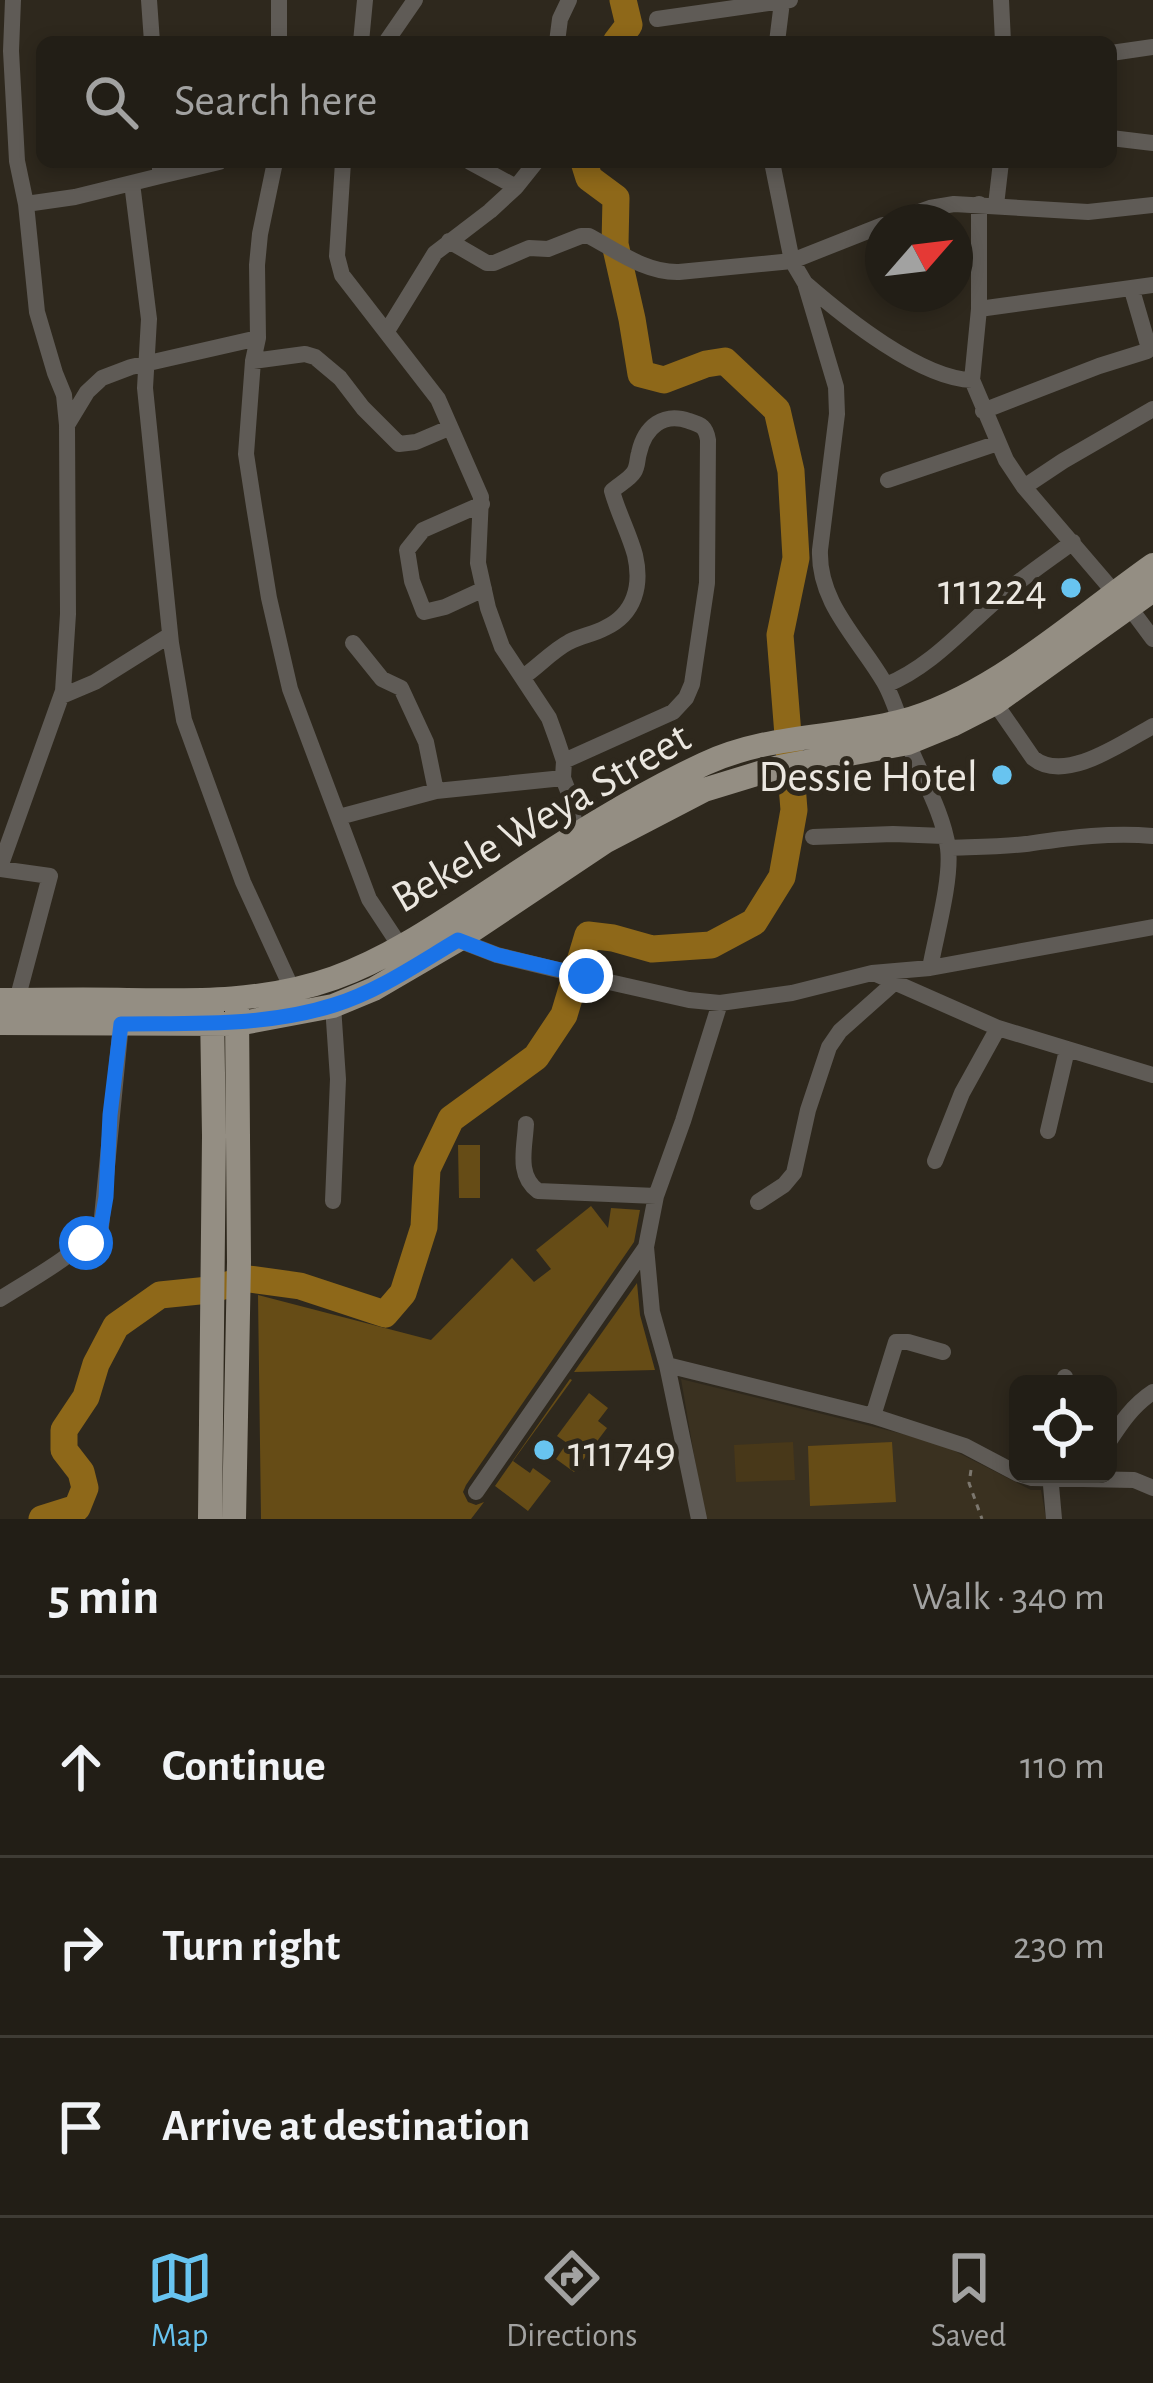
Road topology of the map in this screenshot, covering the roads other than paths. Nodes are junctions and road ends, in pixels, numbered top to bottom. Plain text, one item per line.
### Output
1 (13, 0) edge
2 (149, 0) edge
3 (279, 0) edge
4 (364, 0) edge
5 (415, 0) edge
6 (569, 0) edge
7 (1001, 0) edge
8 (786, 1) edge
9 (657, 19) dead end
10 (152, 36) edge
11 (279, 36) edge
12 (361, 36) edge
13 (390, 36) edge
14 (556, 36) edge
15 (778, 36) edge
16 (1003, 36) edge
17 (1153, 47) edge
18 (1117, 52) edge
19 (1117, 139) edge
20 (1153, 142) edge
21 (274, 168) edge
22 (343, 168) edge
23 (481, 168) edge
24 (531, 168) edge
25 (773, 168) edge
26 (998, 168) edge
27 (160, 169) edge
28 (132, 183) junction
29 (516, 187) junction
30 (26, 204) junction
31 (973, 205) edge
32 (987, 205) junction
33 (1153, 205) edge
34 (865, 233) edge
35 (449, 242) junction
36 (792, 261) junction
37 (805, 283) junction
38 (1153, 286) edge
39 (1132, 290) junction
40 (979, 309) junction
41 (387, 331) junction
42 (258, 338) junction
43 (253, 361) junction
44 (146, 365) junction
45 (972, 380) junction
46 (1153, 409) edge
47 (983, 411) junction
48 (67, 424) junction
49 (448, 428) junction
50 (998, 443) junction
51 (888, 480) dead end
52 (1024, 487) junction
53 (482, 504) junction
54 (1073, 542) junction
55 (1153, 565) edge
56 (484, 589) junction
57 (1153, 590) edge
58 (1122, 600) junction
59 (170, 635) junction
60 (1153, 639) edge
61 (353, 643) dead end
62 (523, 676) junction
63 (886, 685) junction
64 (62, 696) junction
65 (995, 703) junction
66 (1153, 726) edge
67 (904, 732) junction
68 (563, 770) junction
69 (436, 791) junction
70 (339, 817) junction
71 (576, 834) junction
72 (1153, 836) edge
73 (813, 837) dead end
74 (946, 842) junction
75 (0, 868) edge
76 (1153, 927) edge
77 (458, 940) junction
78 (400, 946) junction
79 (930, 968) junction
80 (872, 973) junction
81 (895, 982) junction
82 (292, 989) junction
83 (9, 1000) edge
84 (720, 1003) junction
85 (333, 1006) junction
86 (224, 1012) junction
87 (267, 1019) junction
88 (0, 1023) edge
89 (168, 1023) junction
90 (121, 1024) junction
91 (998, 1028) junction
92 (1067, 1050) junction
93 (226, 1066) junction
94 (1153, 1075) edge
95 (526, 1124) dead end
96 (1048, 1131) dead end
97 (935, 1161) dead end
98 (656, 1196) junction
99 (333, 1201) dead end
100 (758, 1202) dead end
101 (646, 1247) junction
102 (0, 1299) edge
103 (943, 1352) dead end
104 (668, 1365) junction
105 (1153, 1392) edge
106 (873, 1416) junction
107 (1117, 1429) edge
108 (1009, 1469) edge
109 (1117, 1478) edge
110 (1051, 1483) edge
111 (1153, 1488) edge
112 (476, 1492) dead end
113 (210, 1519) edge
114 (235, 1519) edge
115 (699, 1519) edge
116 (1054, 1519) edge

1 - 30 street
2 - 10 street
3 - 11 street
4 - 12 street
5 - 13 street
6 - 14 street
7 - 16 street
8 - 9 street
8 - 15 street
17 - 18 street
19 - 20 street
21 - 42 street
22 - 41 street
23 - 29 street
24 - 29 street
25 - 36 street
26 - 32 street
27 - 28 street
28 - 30 street
28 - 44 street
29 - 35 street
30 - 48 street
31 - 32 street
32 - 33 street
32 - 40 street
34 - 36 street
35 - 36 street
35 - 41 street
36 - 37 street
37 - 45 street
37 - 63 street
38 - 39 street
39 - 40 street
39 - 47 street
40 - 45 street
41 - 49 street
42 - 43 street
42 - 44 street
43 - 49 street
43 - 70 street
44 - 48 street
44 - 59 street
45 - 47 street
46 - 52 street
47 - 50 street
48 - 64 street
49 - 53 street
50 - 51 street
50 - 52 street
52 - 54 street
53 - 56 street
53 - 56 street
54 - 58 street
54 - 63 street
55 - 58 main road, Bekele Weya Street
56 - 62 street
57 - 58 main road
58 - 60 street
58 - 65 main road
58 - 67 main road, Bekele Weya Street
59 - 64 street
59 - 82 street
61 - 69 street
62 - 68 street
62 - 68 street
63 - 67 street
64 - 75 street
65 - 66 street
65 - 67 main road
67 - 71 main road, Bekele Weya Street
67 - 74 street
67 - 77 main road
68 - 69 street
68 - 71 street
69 - 70 street
70 - 78 street
71 - 78 main road, Bekele Weya Street
72 - 74 street
73 - 74 street
74 - 79 street
75 - 83 street
76 - 79 street
77 - 84 street
77 - 85 main road
78 - 82 main road, Bekele Weya Street
79 - 80 street
80 - 81 street
80 - 84 street
81 - 91 street
81 - 100 street
82 - 86 main road, Bekele Weya Street
83 - 86 main road, Bekele Weya Street
84 - 98 street
85 - 87 main road
85 - 99 street
86 - 87 main road
86 - 89 main road
86 - 93 main road
87 - 93 main road
88 - 90 main road
89 - 90 main road
89 - 93 main road
90 - 102 street
91 - 92 street
91 - 97 street
92 - 94 street
92 - 96 street
93 - 113 main road
93 - 114 main road
95 - 98 street
98 - 101 street
101 - 104 street
101 - 112 street
103 - 106 street
104 - 106 street
104 - 115 street
105 - 107 street
106 - 108 street
109 - 111 street
110 - 116 street

